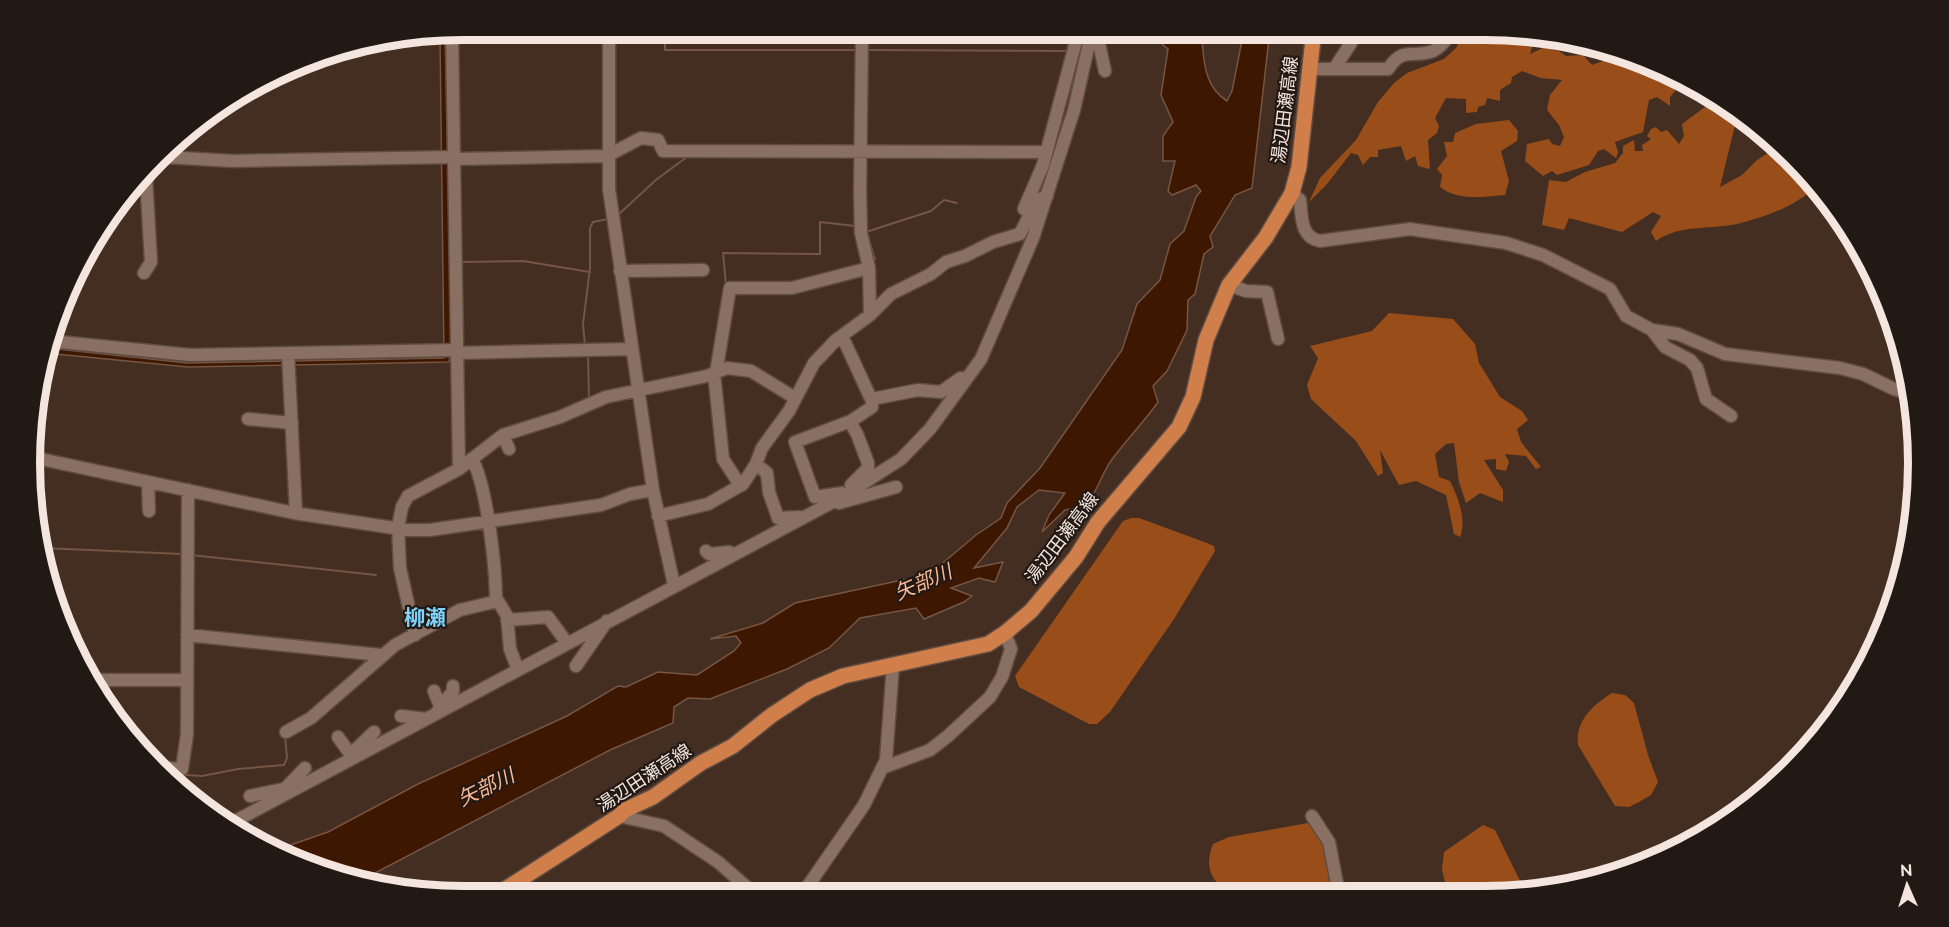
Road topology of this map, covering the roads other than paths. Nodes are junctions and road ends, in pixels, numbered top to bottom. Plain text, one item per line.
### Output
1 (452, 40) edge
2 (609, 40) edge
3 (862, 40) edge
4 (1076, 40) edge
5 (1092, 40) edge
6 (1097, 40) edge
7 (1313, 40) edge
8 (1352, 40) edge
9 (1446, 40) edge
10 (1311, 69) junction
11 (1334, 69) junction
12 (1105, 71) dead end
13 (862, 152) junction
14 (1046, 152) junction
15 (607, 156) junction
16 (171, 157) edge
17 (449, 157) junction
18 (146, 183) edge
19 (1292, 193) junction
20 (1047, 196) junction
21 (1008, 239) junction
22 (869, 268) junction
23 (703, 270) dead end
24 (620, 271) junction
25 (144, 273) dead end
26 (1229, 285) junction
27 (870, 315) junction
28 (1652, 330) junction
29 (842, 336) junction
30 (1278, 339) dead end
31 (59, 342) edge
32 (632, 350) junction
33 (453, 351) junction
34 (289, 360) junction
35 (715, 373) junction
36 (967, 378) junction
37 (1902, 391) edge
38 (638, 393) junction
39 (795, 398) junction
40 (872, 399) junction
41 (1734, 414) dead end
42 (248, 418) dead end
43 (850, 422) junction
44 (292, 423) junction
45 (503, 435) junction
46 (508, 449) dead end
47 (40, 459) edge
48 (472, 459) junction
49 (756, 464) junction
50 (459, 469) junction
51 (148, 482) junction
52 (740, 485) junction
53 (896, 487) dead end
54 (188, 490) junction
55 (653, 490) junction
56 (845, 493) junction
57 (829, 504) junction
58 (149, 512) dead end
59 (296, 513) junction
60 (658, 516) junction
61 (806, 516) junction
62 (487, 521) junction
63 (398, 527) junction
64 (706, 551) dead end
65 (733, 555) junction
66 (674, 585) junction
67 (496, 602) junction
68 (507, 620) junction
69 (607, 621) junction
70 (1005, 633) junction
71 (187, 635) junction
72 (415, 635) junction
73 (567, 643) junction
74 (381, 655) junction
75 (893, 665) junction
76 (576, 666) dead end
77 (518, 670) junction
78 (100, 680) edge
79 (186, 680) junction
80 (453, 686) dead end
81 (434, 692) dead end
82 (434, 713) junction
83 (401, 716) dead end
84 (286, 732) dead end
85 (374, 732) dead end
86 (338, 737) dead end
87 (352, 756) junction
88 (170, 768) edge
89 (305, 768) dead end
90 (882, 768) junction
91 (287, 792) junction
92 (250, 796) dead end
93 (619, 816) junction
94 (1312, 816) dead end
95 (236, 820) edge
96 (510, 886) edge
97 (746, 886) edge
98 (808, 886) edge
99 (1337, 886) edge

1 - 17 street
2 - 15 street
3 - 13 street
4 - 14 street
5 - 20 street
6 - 12 street
7 - 10 main road, 湯辺田瀬高線
8 - 11 street
9 - 11 street
10 - 11 street
10 - 19 main road, 湯辺田瀬高線
13 - 14 street
13 - 15 street
13 - 22 street
14 - 21 street
15 - 17 street
15 - 24 street
16 - 17 street
17 - 33 street
18 - 25 street
19 - 26 main road, 湯辺田瀬高線
19 - 28 street
20 - 21 street
20 - 36 street
21 - 27 street
22 - 27 street
22 - 35 street
23 - 24 street
24 - 32 street
26 - 30 street
26 - 70 main road, 湯辺田瀬高線
27 - 29 street
28 - 37 street
28 - 41 street
29 - 39 street
29 - 40 street
31 - 34 street
32 - 33 street
32 - 38 street
33 - 34 street
33 - 50 street
34 - 44 street
35 - 38 street
35 - 39 street
35 - 52 street
36 - 40 street
36 - 56 street
38 - 45 street
38 - 55 street
39 - 49 street
40 - 43 street
42 - 44 street
43 - 56 street
43 - 56 street
44 - 59 street
45 - 46 street
45 - 48 street
47 - 51 street
48 - 50 street
48 - 62 street
49 - 52 street
49 - 61 street
50 - 63 street
51 - 54 street
51 - 58 street
52 - 60 street
53 - 57 street
54 - 59 street
54 - 71 street
55 - 60 street
55 - 62 street
56 - 57 street
57 - 61 street
59 - 63 street
60 - 66 street
61 - 65 street
62 - 63 street
62 - 67 street
63 - 72 street
64 - 65 street
65 - 66 street
66 - 69 street
67 - 68 street
67 - 72 street
68 - 73 street
68 - 77 street
69 - 73 street
69 - 76 street
70 - 75 main road, 湯辺田瀬高線
70 - 90 street
71 - 74 street
71 - 79 street
72 - 74 street
73 - 77 street
74 - 84 street
75 - 90 street
75 - 93 main road, 湯辺田瀬高線
77 - 82 street
78 - 79 street
79 - 88 street
80 - 82 street
81 - 82 street
82 - 83 street
82 - 87 street
85 - 87 street
86 - 87 street
87 - 91 street
89 - 91 street
90 - 98 street
91 - 92 street
91 - 95 street
93 - 96 main road, 湯辺田瀬高線
93 - 97 street
94 - 99 street

